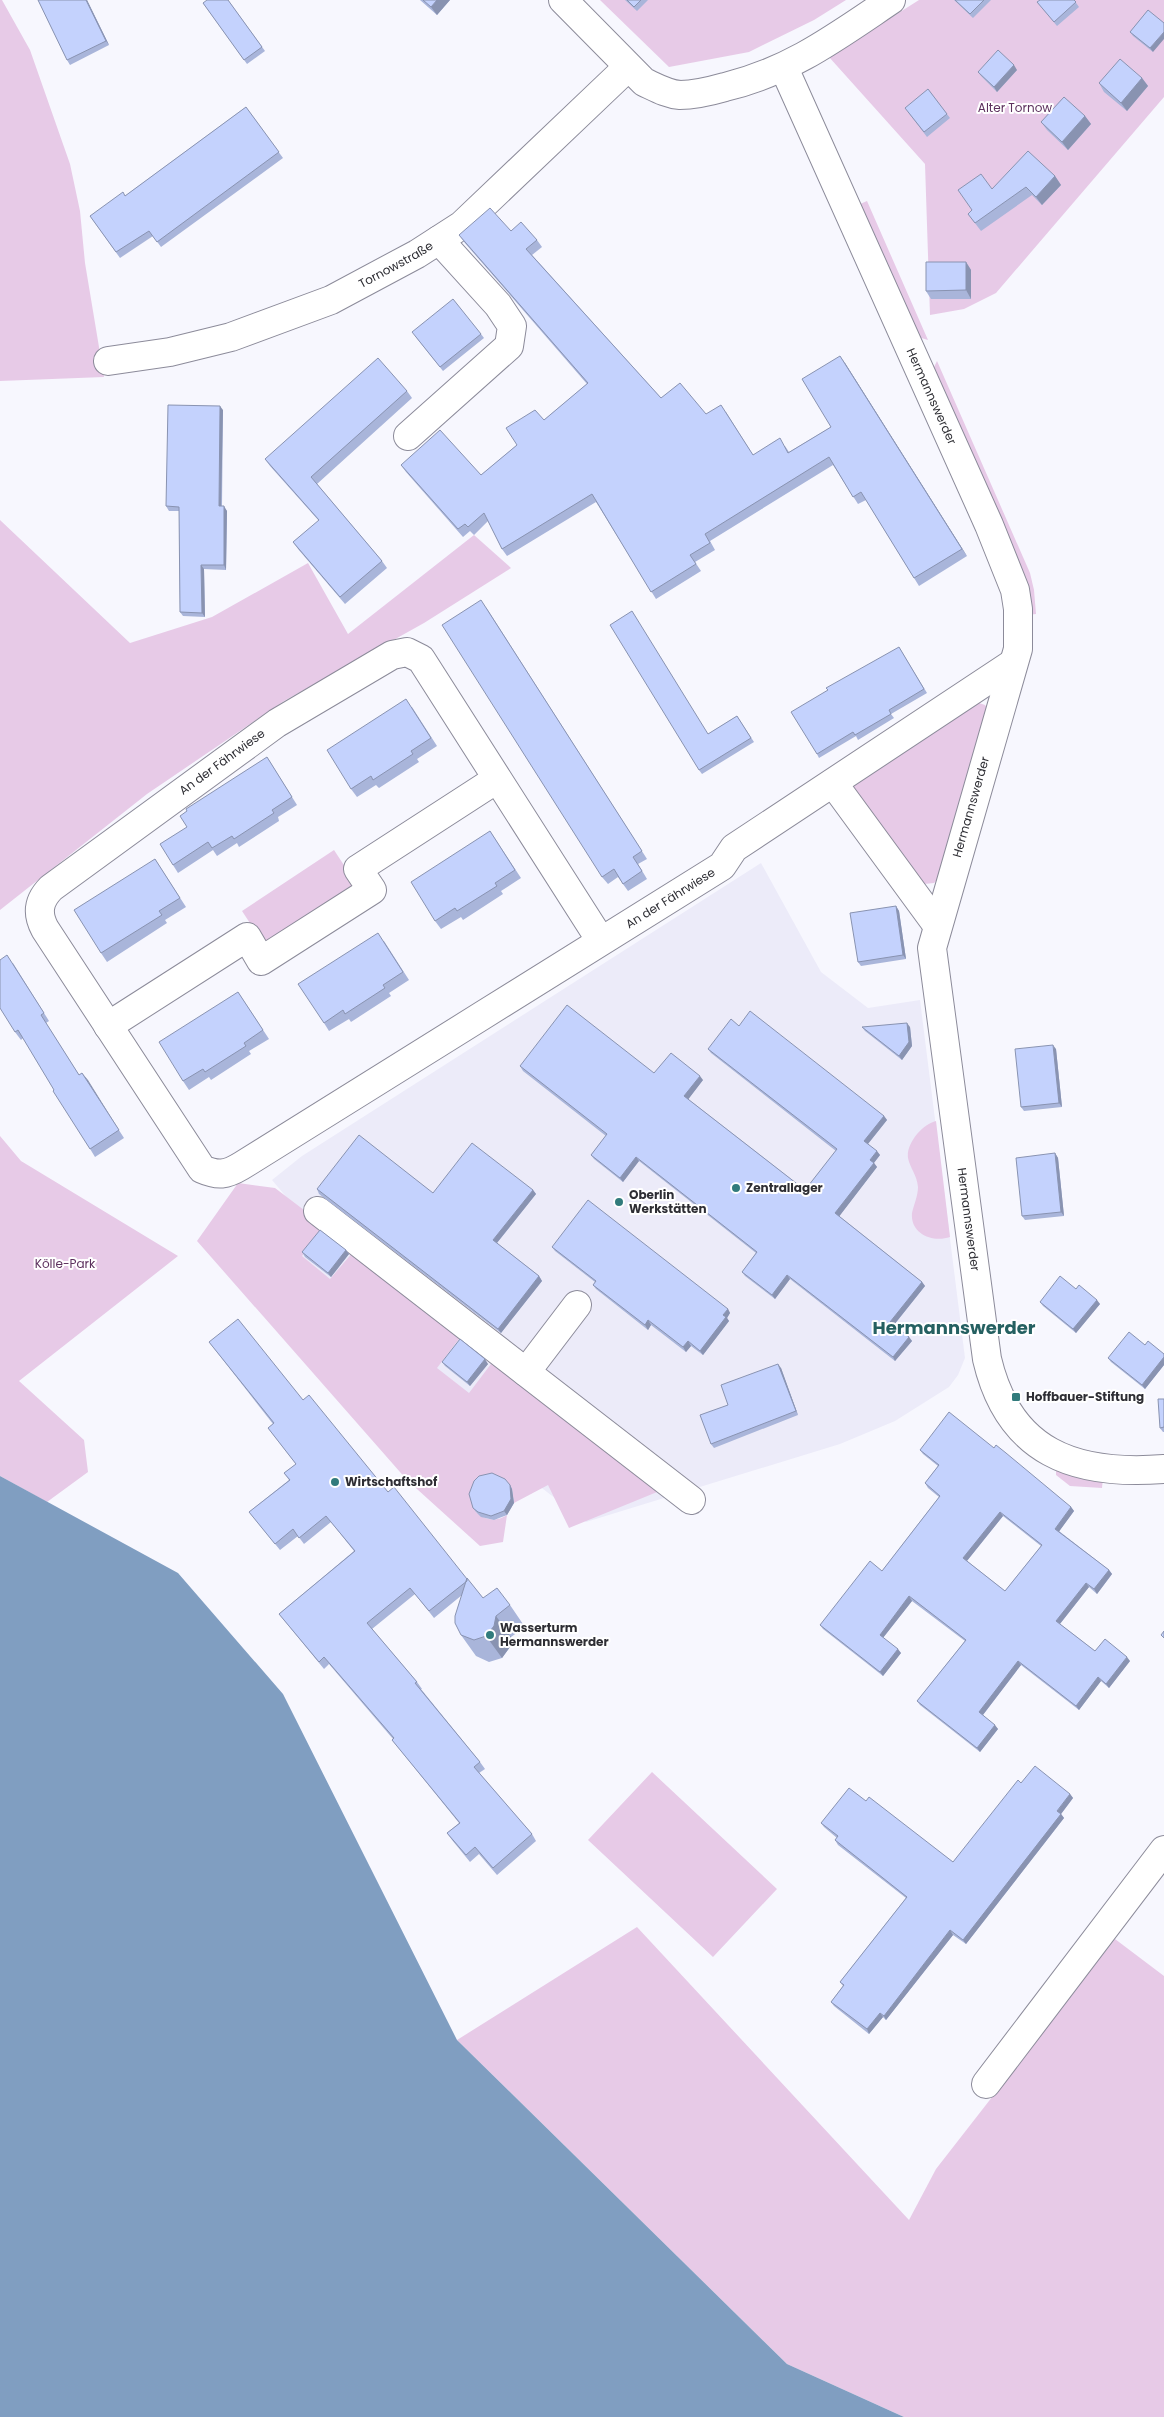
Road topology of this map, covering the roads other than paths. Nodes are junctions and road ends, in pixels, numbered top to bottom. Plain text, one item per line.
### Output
1 (562, 0) edge
2 (891, 0) edge
3 (628, 67) junction
4 (784, 68) junction
5 (439, 240) junction
6 (108, 361) dead end
7 (408, 436) dead end
8 (1012, 664) junction
9 (498, 779) junction
10 (833, 783) junction
11 (937, 926) junction
12 (601, 941) junction
13 (108, 1026) junction
14 (318, 1210) dead end
15 (577, 1305) dead end
16 (526, 1372) junction
17 (1164, 1468) edge
18 (691, 1500) dead end
19 (1164, 1850) edge
20 (986, 2084) dead end

1 - 3 street
2 - 4 street
3 - 4 street
3 - 5 street, Tornowstraße
4 - 8 street, Hermannswerder
5 - 6 street, Tornowstraße
5 - 7 street
8 - 10 street, An der Fährwiese
8 - 11 street, Hermannswerder
9 - 12 street, An der Fährwiese
9 - 13 street
9 - 13 street, An der Fährwiese
10 - 11 street
10 - 12 street, An der Fährwiese
11 - 17 street, Hermannswerder
12 - 13 street, An der Fährwiese
14 - 16 street
15 - 16 street
16 - 18 street
19 - 20 street

